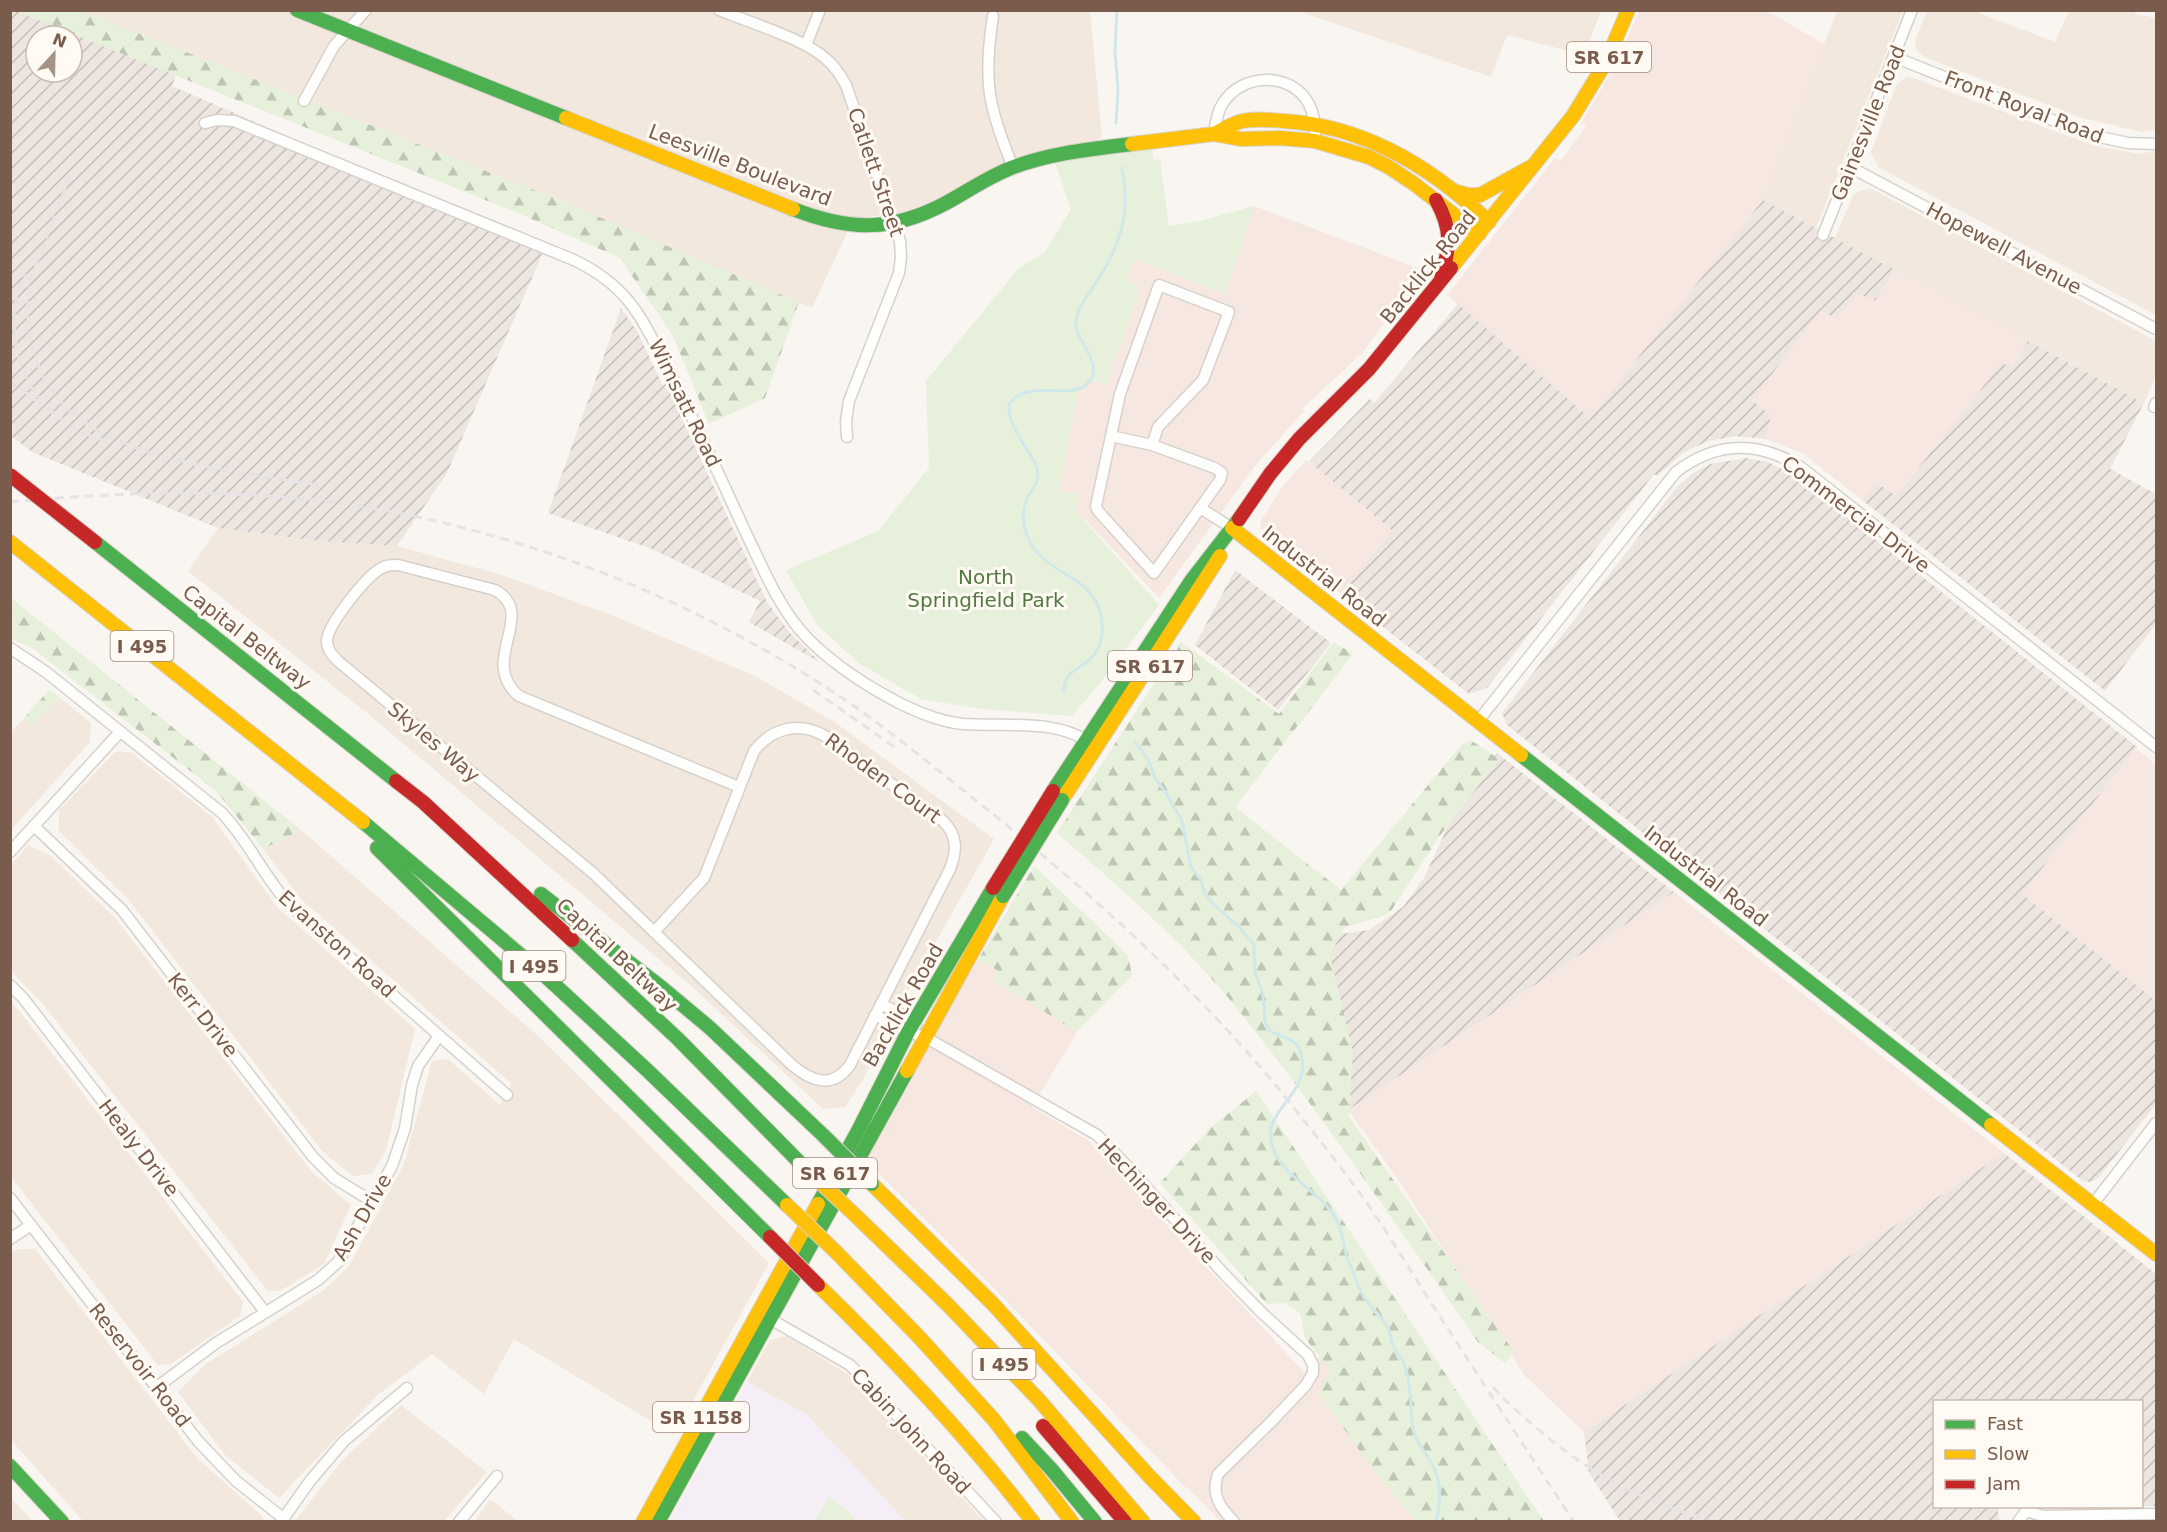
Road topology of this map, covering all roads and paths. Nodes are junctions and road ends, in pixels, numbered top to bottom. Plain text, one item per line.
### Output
1 (297, 10) edge
2 (366, 10) edge
3 (719, 10) edge
4 (820, 10) edge
5 (1628, 10) edge
6 (1912, 10) edge
7 (993, 16) dead end
8 (348, 31) junction
9 (806, 45) junction
10 (1894, 57) junction
11 (304, 102) dead end
12 (205, 123) dead end
13 (1315, 123) junction
14 (1214, 134) junction
15 (1315, 141) junction
16 (2157, 144) edge
17 (1535, 165) junction
18 (1013, 167) junction
19 (1850, 167) junction
20 (1454, 191) junction
21 (1436, 200) junction
22 (1489, 222) junction
23 (895, 224) junction
24 (1479, 234) junction
25 (1823, 235) dead end
26 (1439, 286) junction
27 (2157, 329) edge
28 (1112, 436) junction
29 (847, 437) dead end
30 (1152, 445) junction
31 (10, 475) edge
32 (1200, 508) junction
33 (1232, 528) junction
34 (14, 545) edge
35 (10, 648) edge
36 (1478, 721) junction
37 (120, 732) junction
38 (265, 743) junction
39 (1091, 743) junction
40 (2157, 747) edge
41 (739, 787) junction
42 (423, 802) junction
43 (34, 826) junction
44 (10, 852) edge
45 (998, 892) junction
46 (654, 932) junction
47 (10, 984) edge
48 (881, 1004) junction
49 (875, 1015) junction
50 (911, 1027) junction
51 (439, 1036) junction
52 (924, 1037) junction
53 (507, 1095) dead end
54 (2157, 1123) edge
55 (10, 1198) edge
56 (372, 1202) junction
57 (2093, 1204) junction
58 (855, 1215) junction
59 (32, 1225) junction
60 (10, 1239) edge
61 (2157, 1254) edge
62 (265, 1312) junction
63 (765, 1316) junction
64 (919, 1337) junction
65 (157, 1387) junction
66 (407, 1388) dead end
67 (10, 1466) edge
68 (497, 1476) dead end
69 (1149, 1476) junction
70 (2157, 1514) edge
71 (282, 1520) edge
72 (62, 1521) edge
73 (459, 1521) edge
74 (643, 1521) edge
75 (658, 1521) edge
76 (996, 1521) edge
77 (1034, 1521) edge
78 (1072, 1521) edge
79 (1095, 1521) edge
80 (1125, 1521) edge
81 (1143, 1521) edge
82 (1185, 1521) edge
83 (1194, 1521) edge
84 (1234, 1521) edge
85 (2018, 1521) edge

1 - 8 main road, Leesville Boulevard
2 - 8 street
3 - 9 street, Catlett Street
4 - 9 street
5 - 17 main road, Backlick Road / SR 617
6 - 10 street, Gainesville Road
7 - 18 street
8 - 11 street
8 - 23 main road, Leesville Boulevard
9 - 23 street, Catlett Street
10 - 16 street, Front Royal Road
10 - 19 street, Gainesville Road
12 - 39 street, Wimsatt Road
13 - 14 main road, Leesville Boulevard
13 - 14 street
13 - 15 street
13 - 20 main road, Leesville Boulevard
14 - 15 main road, Leesville Boulevard
14 - 18 main road, Leesville Boulevard
15 - 21 main road, Leesville Boulevard
17 - 20 main road
17 - 22 main road, Backlick Road / SR 617
18 - 23 main road, Leesville Boulevard
19 - 25 street, Gainesville Road
19 - 27 street, Hopewell Avenue
20 - 22 main road, Leesville Boulevard
21 - 24 main road, Leesville Boulevard
21 - 26 main road
22 - 24 main road, Backlick Road / SR 617
23 - 29 street, Catlett Street
24 - 26 main road, Backlick Road / SR 617
26 - 33 main road, Backlick Road / SR 617
28 - 30 street
28 - 30 street
28 - 32 street
30 - 32 street
31 - 42 main road, Capital Beltway / I 495, bridge
32 - 33 street
33 - 36 main road, Industrial Road
33 - 39 main road, Backlick Road / SR 617
34 - 38 main road, I 495
35 - 37 street, Evanston Road
36 - 40 street, Commercial Drive
36 - 57 main road, Industrial Road
37 - 43 street
37 - 51 street, Evanston Road
38 - 64 main road, I 495, bridge
38 - 77 main road, bridge
39 - 45 main road, Backlick Road / SR 617, bridge
41 - 46 street, Rhoden Court
41 - 46 street, Skyles Way
41 - 48 street, Rhoden Court
42 - 58 main road, Capital Beltway / I 495, bridge
42 - 69 main road, bridge
43 - 44 street
43 - 56 street, Kerr Drive
45 - 50 main road, Backlick Road / SR 617
45 - 52 main road, Backlick Road / SR 617
46 - 49 street, Skyles Way
47 - 62 street, Healy Drive
48 - 49 street, Rhoden Court
48 - 50 street
49 - 50 street
50 - 52 street
50 - 63 main road, Backlick Road / SR 617
51 - 53 street, Evanston Road
51 - 56 street, Ash Drive
52 - 63 main road, Backlick Road / SR 617
52 - 84 street, Hechinger Drive
54 - 57 street
55 - 59 street, Reservoir Road
56 - 62 street, Ash Drive
57 - 61 main road, Industrial Road
58 - 80 main road
58 - 81 main road, Capital Beltway / I 495
59 - 60 street
59 - 65 street, Reservoir Road
62 - 65 street, Ash Drive
63 - 74 main road, Backlick Road / SR 1158
63 - 75 main road, Backlick Road / SR 617
63 - 76 street, Cabin John Road
64 - 78 main road, I 495
64 - 79 main road
65 - 71 street, Reservoir Road
66 - 71 street
67 - 72 main road
68 - 73 street
69 - 82 main road
69 - 83 main road
70 - 85 street

